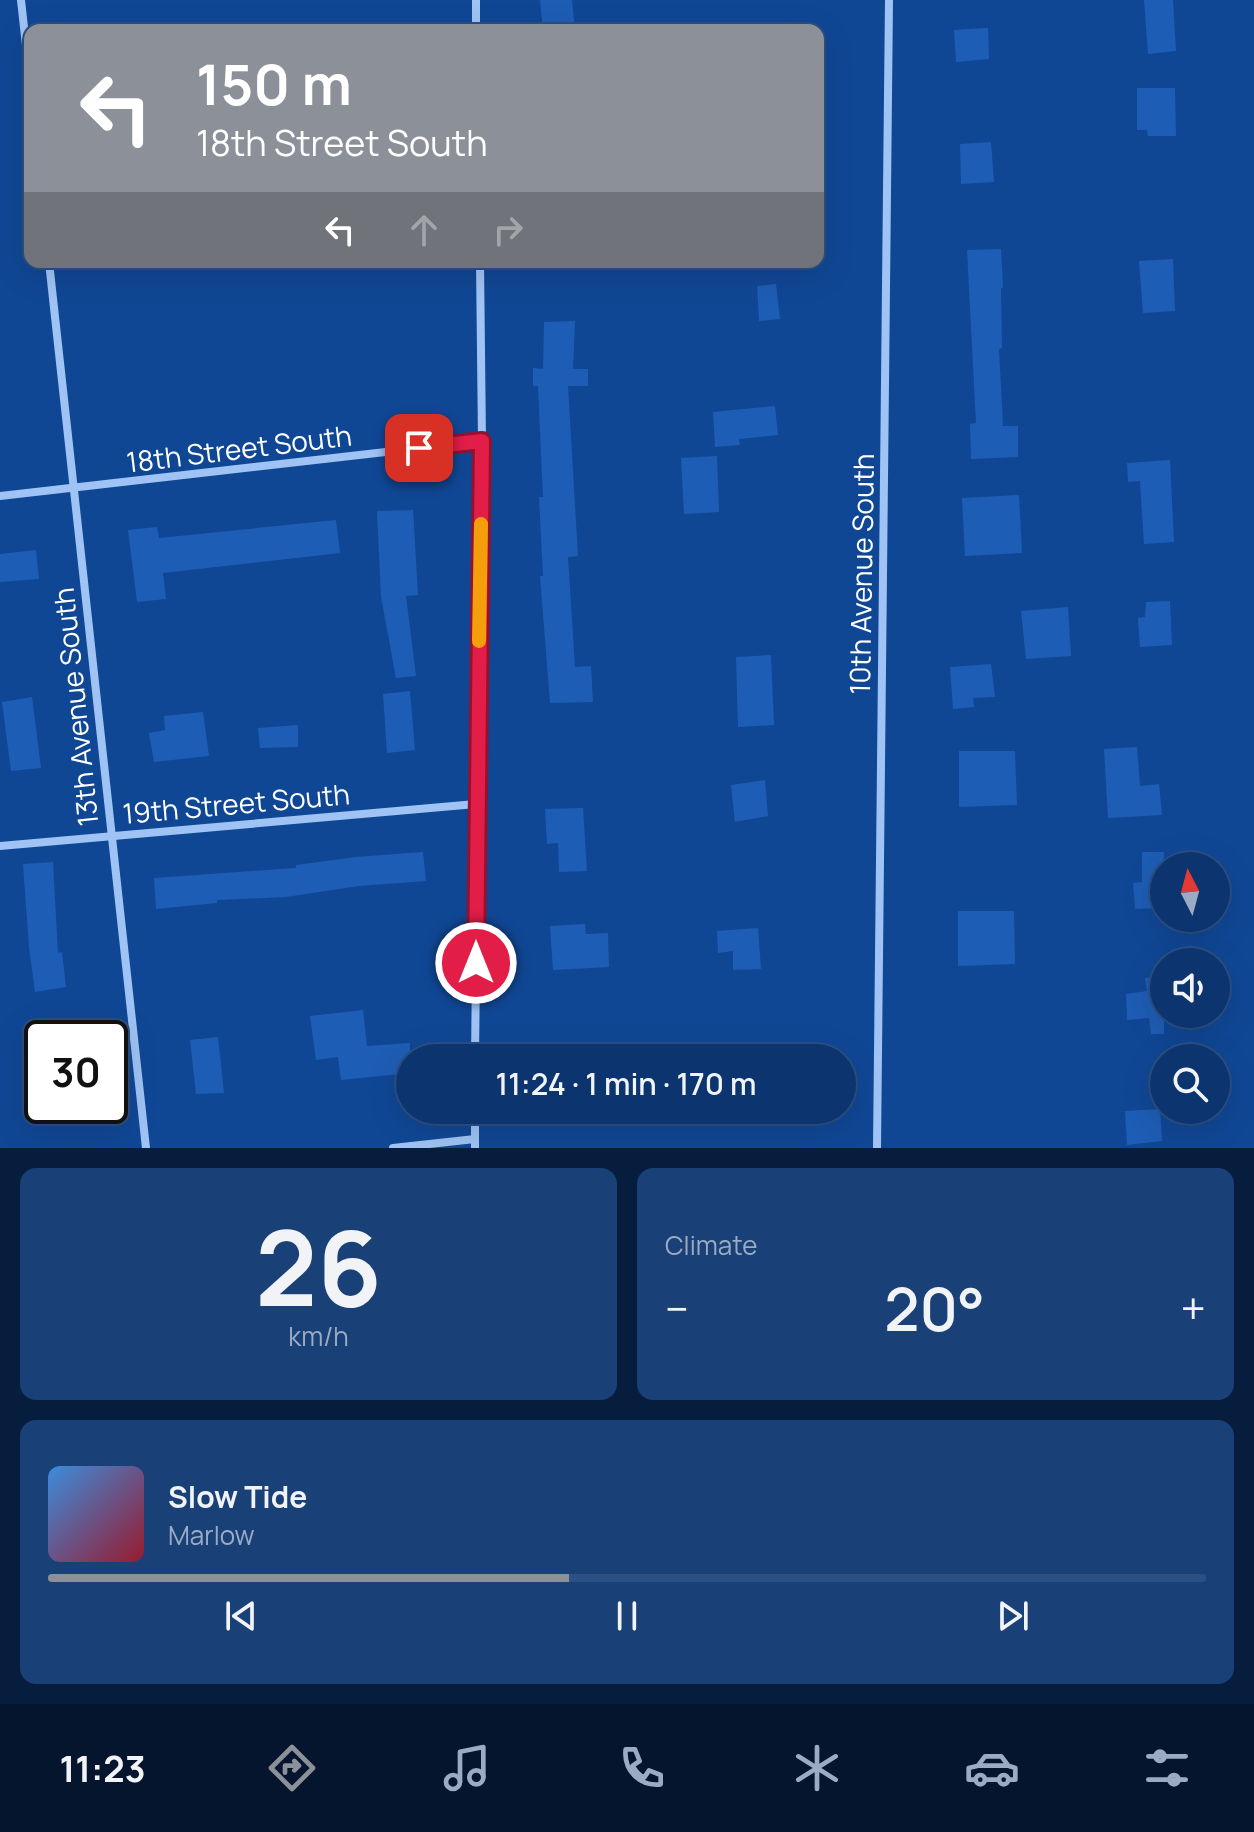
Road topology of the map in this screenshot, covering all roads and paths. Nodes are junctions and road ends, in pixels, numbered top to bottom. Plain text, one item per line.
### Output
1 (21, 0) edge
2 (476, 0) edge
3 (889, 0) edge
4 (476, 24) edge
5 (24, 27) edge
6 (50, 268) edge
7 (480, 268) edge
8 (482, 441) junction
9 (74, 489) junction
10 (0, 496) edge
11 (476, 804) junction
12 (112, 837) junction
13 (0, 846) edge
14 (475, 1044) edge
15 (475, 1144) edge
16 (146, 1148) edge
17 (393, 1148) edge
18 (877, 1148) edge

1 - 5 street
2 - 4 street
3 - 18 street, 10th Avenue South
6 - 9 street, 13th Avenue South
7 - 8 street
8 - 9 street, 18th Street South
8 - 11 street
9 - 10 street, 18th Street South
9 - 12 street, 13th Avenue South
11 - 12 street, 19th Street South
11 - 14 street
12 - 13 street, 19th Street South
12 - 16 street, 13th Avenue South
15 - 17 street

